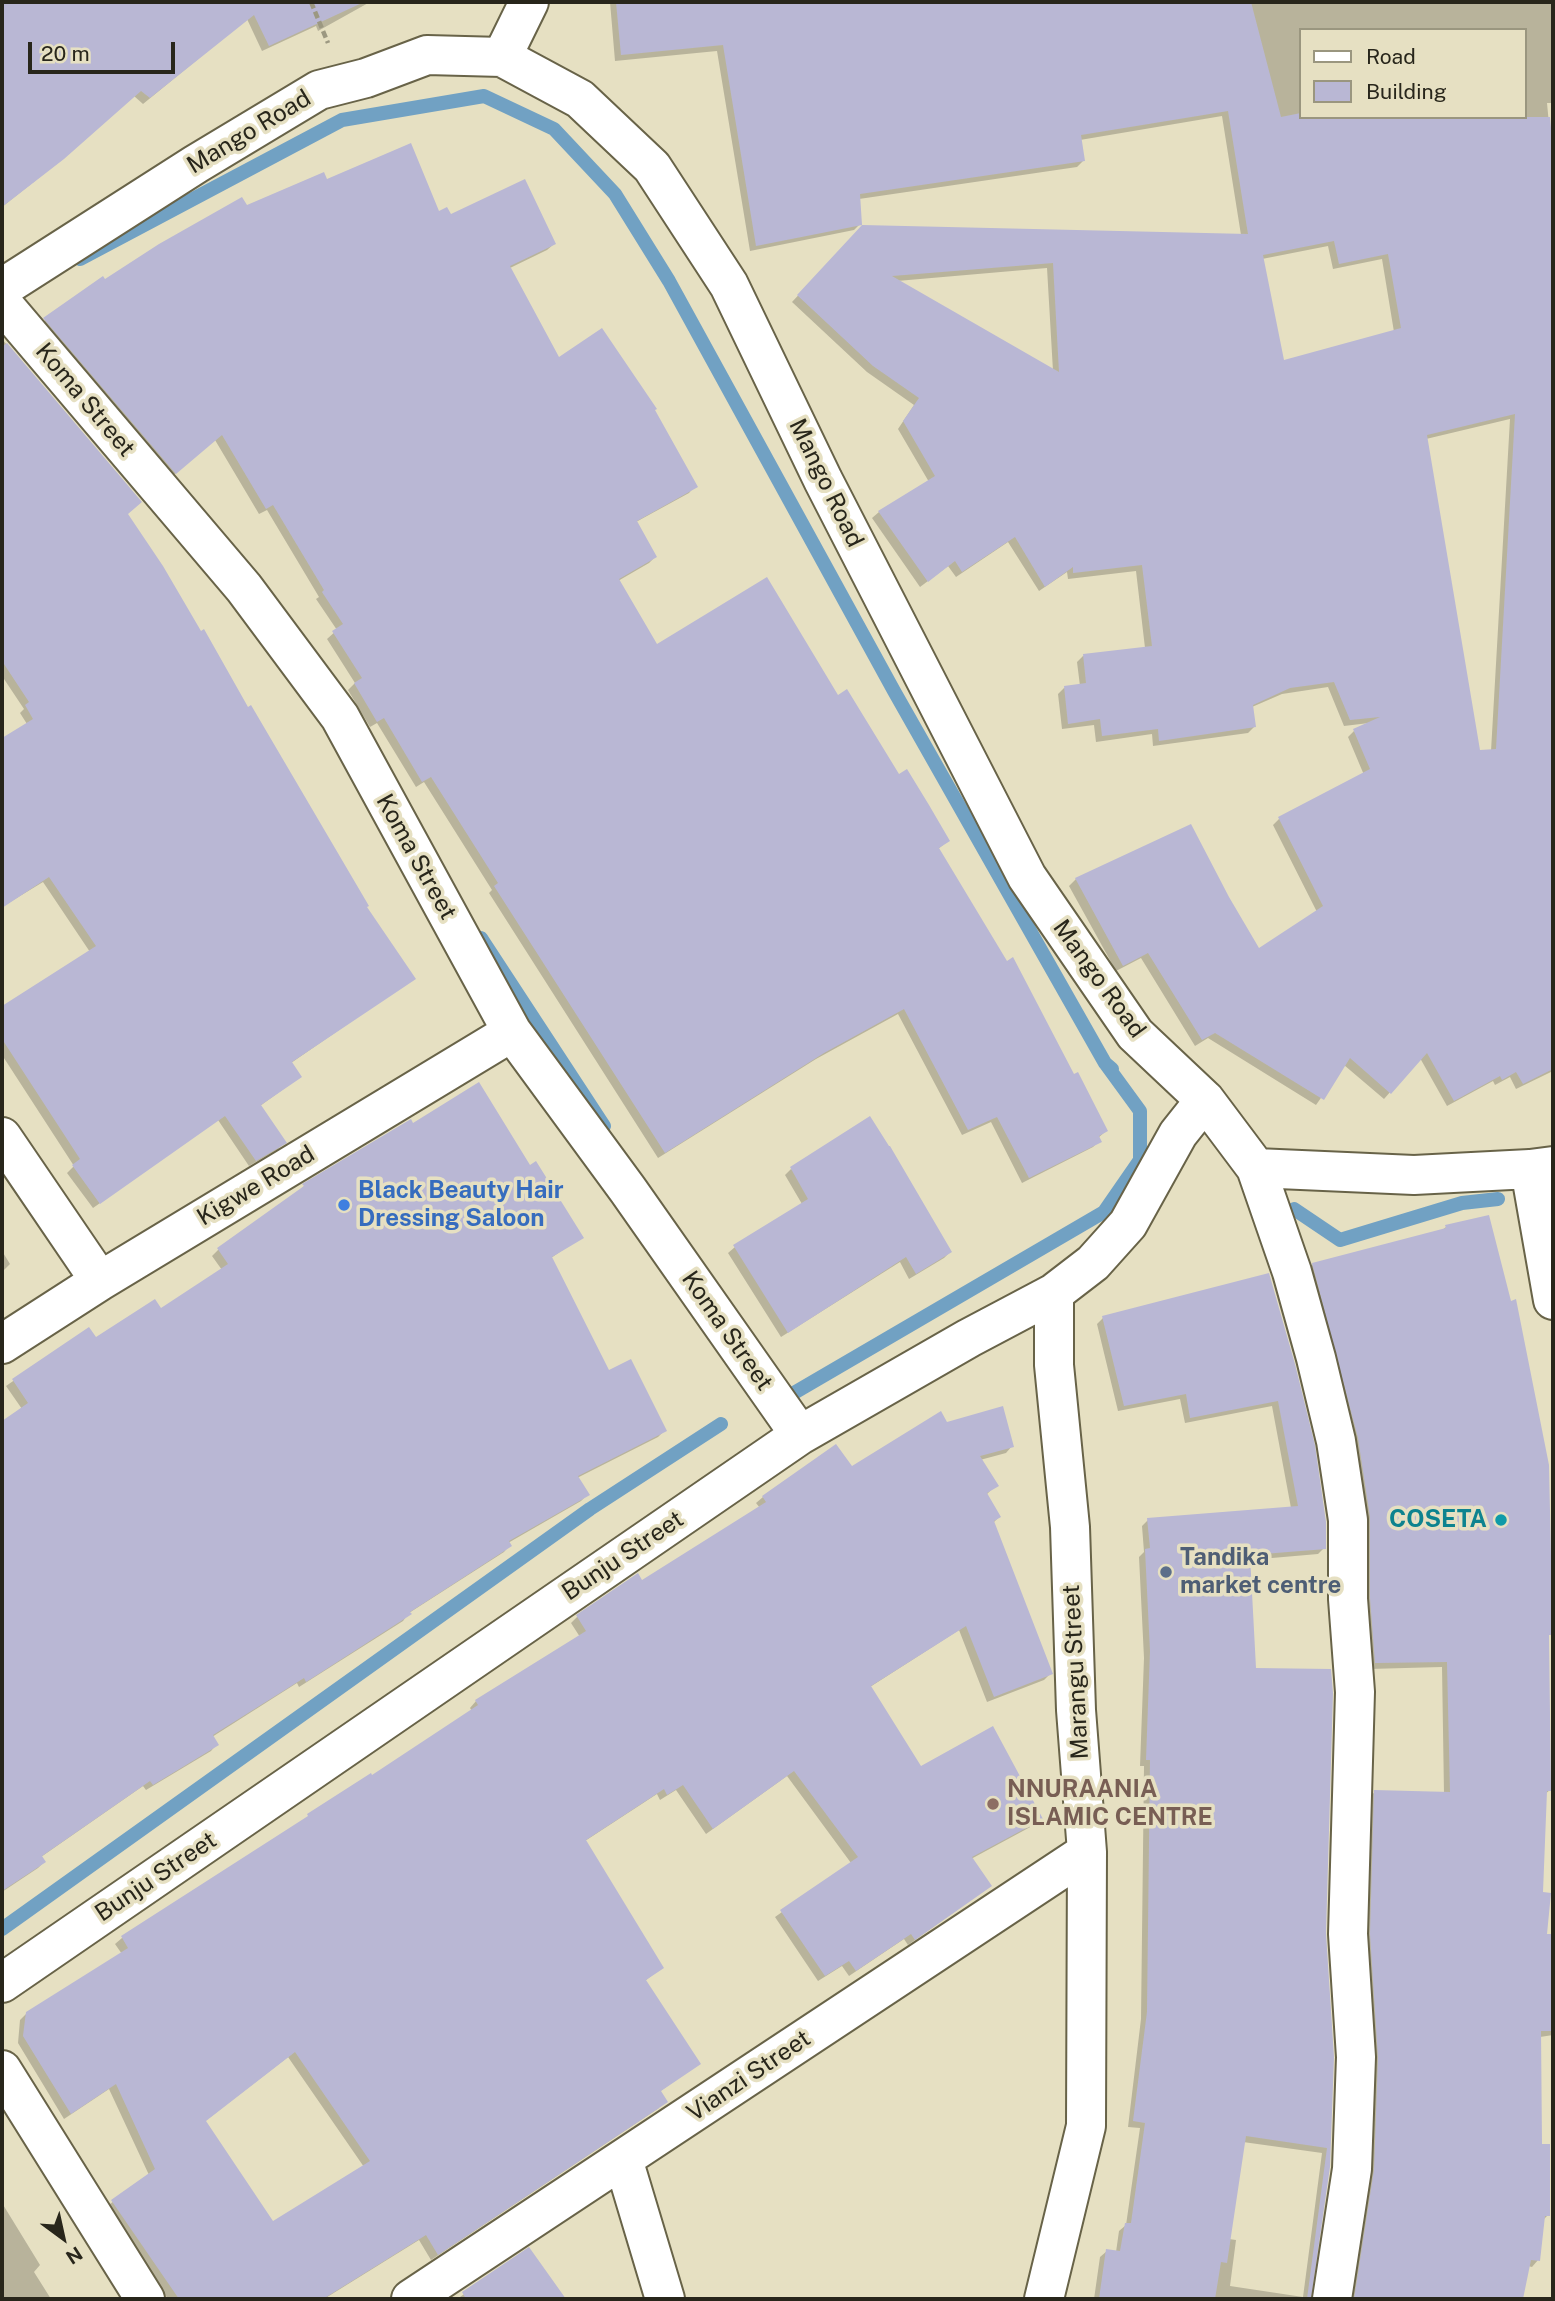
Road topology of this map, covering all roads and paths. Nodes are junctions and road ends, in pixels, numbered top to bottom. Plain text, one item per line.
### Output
1 (529, 2) edge
2 (502, 57) junction
3 (2, 288) edge
4 (2, 303) edge
5 (512, 1032) junction
6 (1205, 1100) junction
7 (2, 1137) edge
8 (1256, 1168) junction
9 (1542, 1168) edge
10 (100, 1281) junction
11 (1054, 1293) junction
12 (1553, 1300) edge
13 (2, 1344) edge
14 (800, 1435) junction
15 (1087, 1852) junction
16 (2, 1983) edge
17 (2, 2070) edge
18 (623, 2159) junction
19 (145, 2299) edge
20 (411, 2299) edge
21 (665, 2299) edge
22 (1044, 2299) edge
23 (1332, 2299) edge

1 - 2 street
2 - 3 street, Mango Road
2 - 6 street, Mango Road
4 - 5 street, Koma Street
5 - 10 street, Kigwe Road
5 - 14 street, Koma Street
6 - 8 street, Mango Road
6 - 11 street, Bunju Street
7 - 10 street
8 - 9 street
8 - 23 street, Mango Road
9 - 12 street
10 - 13 street, Kigwe Road
11 - 14 street, Bunju Street
11 - 15 street, Marangu Street
14 - 16 street, Bunju Street
15 - 18 street, Vianzi Street
15 - 22 street, Marangu Street
17 - 19 street
18 - 20 street, Vianzi Street
18 - 21 street

